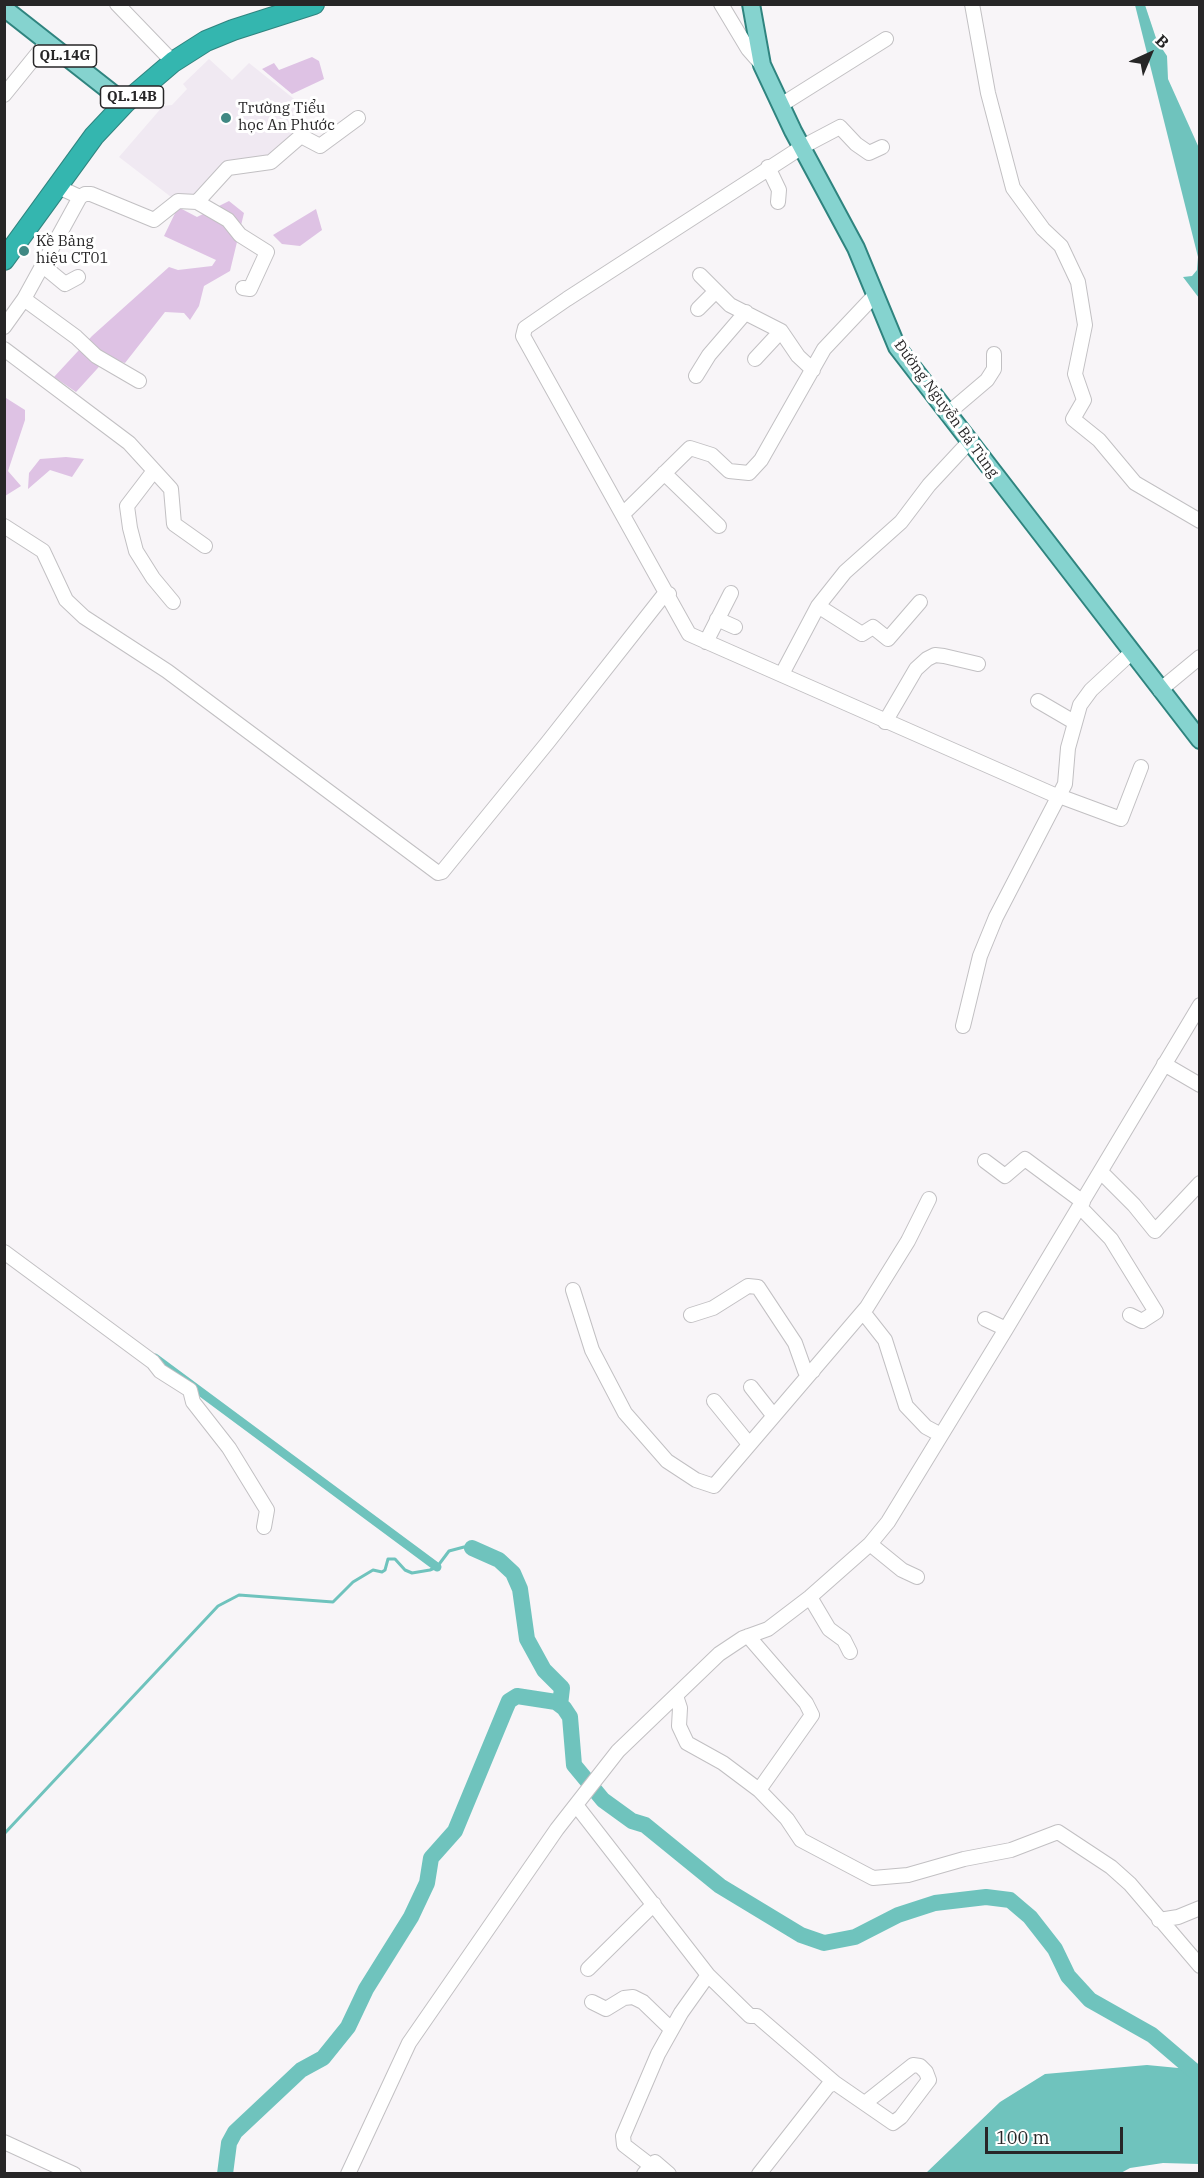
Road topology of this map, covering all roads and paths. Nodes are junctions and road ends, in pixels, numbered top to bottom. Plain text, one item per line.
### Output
1 (117, 4) edge
2 (315, 4) edge
3 (721, 4) edge
4 (751, 4) edge
5 (972, 4) edge
6 (4, 8) edge
7 (886, 39) dead end
8 (47, 42) junction
9 (173, 62) junction
10 (762, 64) junction
11 (4, 94) edge
12 (125, 103) junction
13 (781, 105) junction
14 (358, 118) dead end
15 (802, 147) junction
16 (882, 147) dead end
17 (768, 167) junction
18 (56, 186) junction
19 (80, 197) junction
20 (197, 202) junction
21 (778, 202) dead end
22 (4, 260) edge
23 (42, 265) junction
24 (700, 275) dead end
25 (79, 281) dead end
26 (243, 288) dead end
27 (716, 291) junction
28 (874, 295) junction
29 (24, 299) junction
30 (698, 309) dead end
31 (746, 312) junction
32 (4, 327) edge
33 (781, 331) junction
34 (4, 349) edge
35 (994, 354) dead end
36 (755, 359) dead end
37 (813, 369) junction
38 (696, 376) dead end
39 (139, 381) dead end
40 (947, 414) junction
41 (969, 442) junction
42 (153, 472) junction
43 (664, 472) junction
44 (623, 514) junction
45 (1200, 521) edge
46 (4, 526) edge
47 (719, 526) dead end
48 (205, 546) dead end
49 (731, 593) dead end
50 (669, 594) junction
51 (173, 602) dead end
52 (920, 602) dead end
53 (818, 606) junction
54 (717, 619) junction
55 (735, 627) dead end
56 (706, 642) junction
57 (1131, 653) junction
58 (1200, 657) edge
59 (978, 664) dead end
60 (782, 674) junction
61 (1160, 690) junction
62 (1038, 701) dead end
63 (885, 722) junction
64 (1074, 722) junction
65 (1200, 740) edge
66 (1141, 767) dead end
67 (1059, 796) junction
68 (1200, 1005) edge
69 (963, 1026) dead end
70 (1164, 1064) junction
71 (1200, 1085) edge
72 (985, 1161) dead end
73 (1101, 1172) junction
74 (1200, 1184) edge
75 (929, 1199) dead end
76 (1081, 1205) junction
77 (4, 1252) edge
78 (573, 1290) dead end
79 (863, 1312) junction
80 (1130, 1315) dead end
81 (691, 1316) dead end
82 (984, 1319) dead end
83 (1006, 1329) junction
84 (813, 1371) junction
85 (751, 1387) dead end
86 (714, 1401) dead end
87 (773, 1415) junction
88 (941, 1435) junction
89 (749, 1444) junction
90 (264, 1527) dead end
91 (870, 1544) junction
92 (917, 1577) dead end
93 (810, 1597) junction
94 (748, 1636) junction
95 (850, 1652) dead end
96 (676, 1696) junction
97 (759, 1790) junction
98 (579, 1801) junction
99 (654, 1904) junction
100 (1200, 1908) edge
101 (1159, 1920) junction
102 (1200, 1966) edge
103 (588, 1969) dead end
104 (708, 1975) junction
105 (592, 2002) dead end
106 (671, 2029) junction
107 (835, 2083) junction
108 (865, 2103) junction
109 (4, 2142) edge
110 (647, 2170) edge
111 (75, 2174) edge
112 (348, 2174) edge
113 (669, 2174) edge
114 (759, 2174) edge

1 - 9 street
2 - 9 highway, QL.14B
3 - 10 street
4 - 10 main road, Đường Nguyễn Bá Tùng
5 - 45 street
6 - 8 main road, QL.14G
7 - 13 street
8 - 11 street
8 - 12 main road, QL.14G
9 - 12 highway, QL.14B
10 - 13 main road, Đường Nguyễn Bá Tùng
12 - 18 highway, QL.14B
13 - 15 main road, Đường Nguyễn Bá Tùng
14 - 20 street
15 - 16 street
15 - 17 street
15 - 28 main road, Đường Nguyễn Bá Tùng
17 - 21 street
17 - 44 street
18 - 19 street
18 - 22 highway, QL.14B
19 - 20 street
19 - 23 street
20 - 26 street
23 - 25 street
23 - 29 street
24 - 27 street
27 - 30 street
27 - 31 street
28 - 37 street
28 - 40 main road, Đường Nguyễn Bá Tùng
29 - 32 street
29 - 39 street
31 - 33 street
31 - 38 street
33 - 36 street
33 - 37 street
34 - 42 street
35 - 40 street
37 - 43 street
40 - 41 main road, Đường Nguyễn Bá Tùng
41 - 53 street
41 - 57 main road, Đường Nguyễn Bá Tùng
42 - 48 street
42 - 51 street
43 - 44 street
43 - 47 street
44 - 50 street
46 - 50 street
49 - 54 street
50 - 56 street
52 - 53 street
53 - 60 street
54 - 55 street
54 - 56 street
56 - 60 street
57 - 61 main road, Đường Nguyễn Bá Tùng
57 - 64 street
58 - 61 street
59 - 63 street
60 - 63 street
61 - 65 main road, Đường Nguyễn Bá Tùng
62 - 64 street
63 - 67 street
64 - 67 street
66 - 67 street
67 - 69 street
68 - 70 street
70 - 71 street
70 - 73 street
72 - 76 street
73 - 74 street
73 - 76 street
75 - 79 street
76 - 80 street
76 - 83 street
77 - 90 street
78 - 89 street
79 - 84 street
79 - 88 street
81 - 84 street
82 - 83 street
83 - 88 street
84 - 87 street
85 - 87 street
86 - 89 street
87 - 89 street
88 - 91 street
91 - 92 street
91 - 93 street
93 - 94 street
93 - 95 street
94 - 96 street
94 - 97 street
96 - 97 street
96 - 98 street
97 - 101 street
98 - 99 street
98 - 112 street
99 - 103 street
99 - 104 street
100 - 101 street
101 - 102 street
104 - 106 street
104 - 107 street
105 - 106 street
106 - 110 street
107 - 108 street
107 - 114 street
108 - 108 street
109 - 111 street
110 - 113 street

